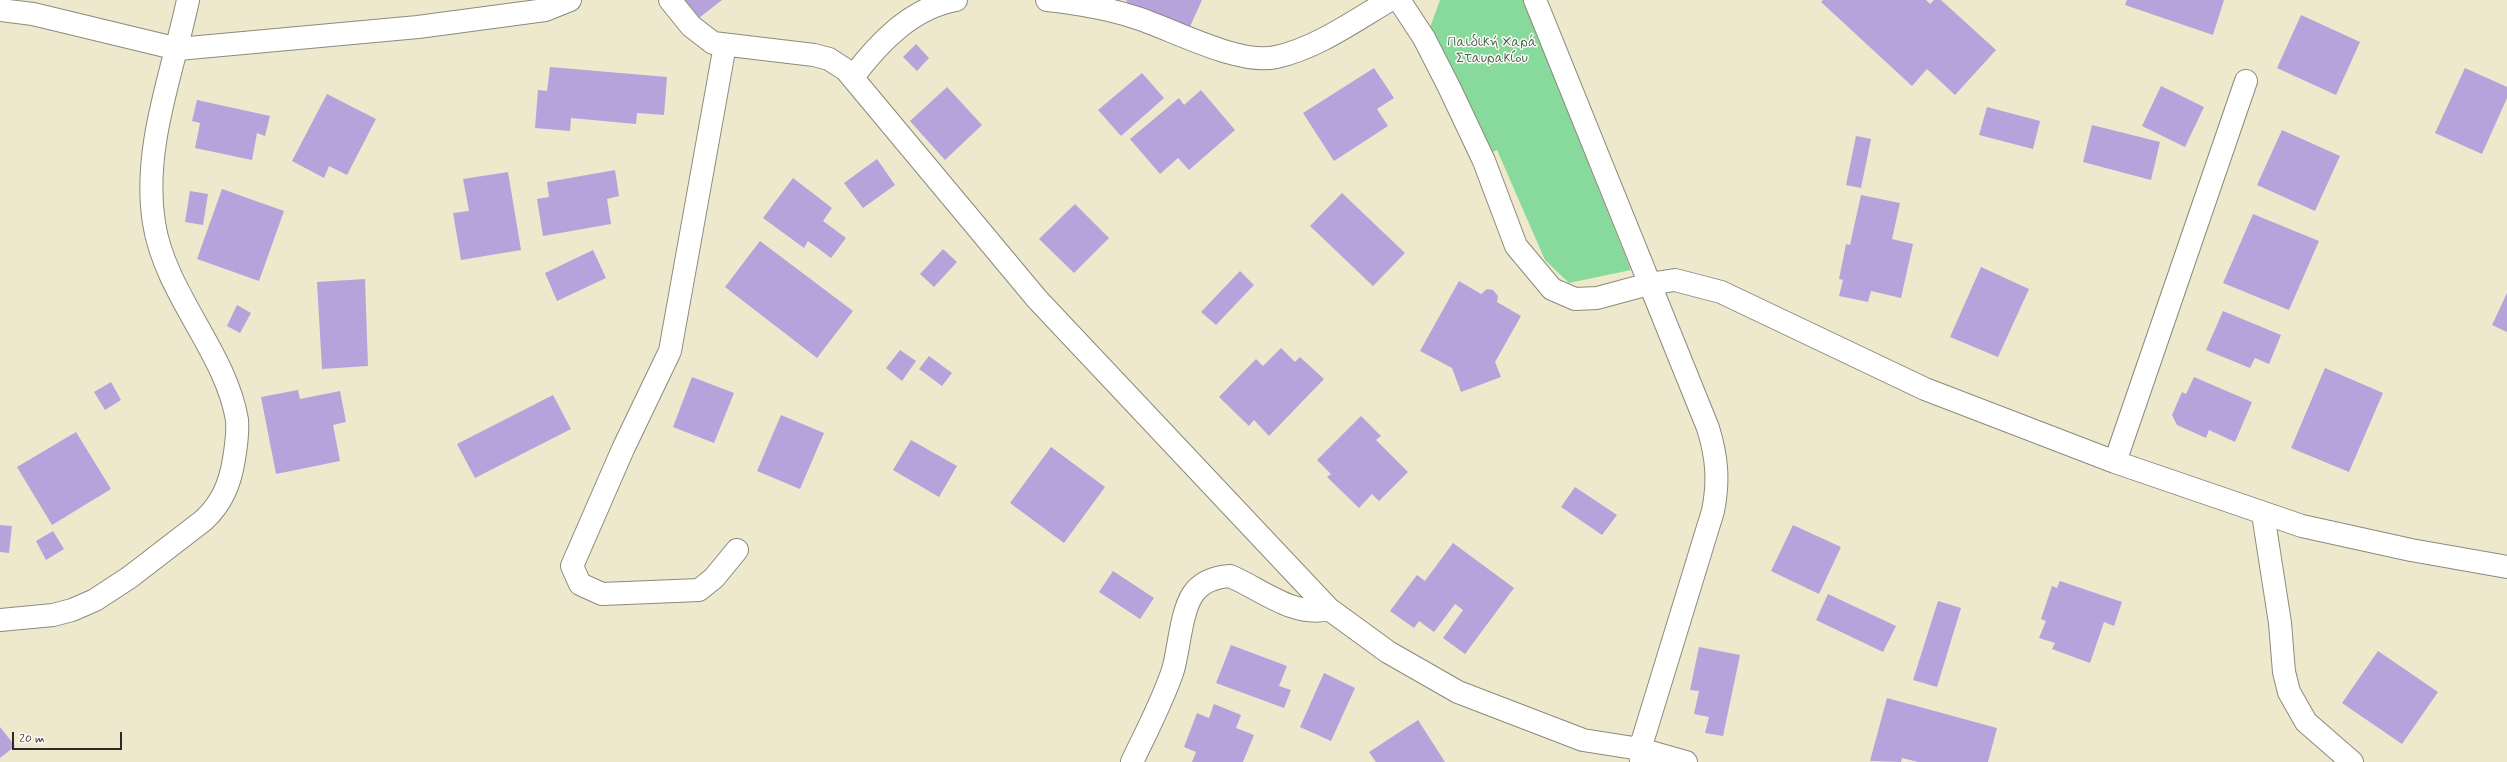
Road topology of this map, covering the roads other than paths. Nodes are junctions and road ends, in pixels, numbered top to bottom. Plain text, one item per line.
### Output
1 (188, 0) edge
2 (570, 0) edge
3 (670, 0) edge
4 (956, 0) edge
5 (1047, 0) edge
6 (1390, 0) edge
7 (1398, 0) edge
8 (1535, 0) edge
9 (0, 10) edge
10 (725, 46) junction
11 (178, 49) junction
12 (853, 77) junction
13 (2246, 81) dead end
14 (1649, 284) junction
15 (2115, 462) junction
16 (2263, 514) junction
17 (737, 550) dead end
18 (2507, 567) edge
19 (1329, 609) junction
20 (0, 620) edge
21 (1640, 756) edge
22 (1132, 762) edge
23 (1686, 762) edge
24 (2352, 762) edge

1 - 11 street
2 - 11 street
3 - 10 street
4 - 12 street
5 - 6 street
7 - 14 street
8 - 14 street
9 - 11 street
10 - 12 street
10 - 17 street
11 - 20 street
12 - 19 street
13 - 15 street
14 - 15 street
14 - 21 street
15 - 16 street
16 - 18 street
16 - 24 street
19 - 21 street
19 - 22 street
21 - 23 street

